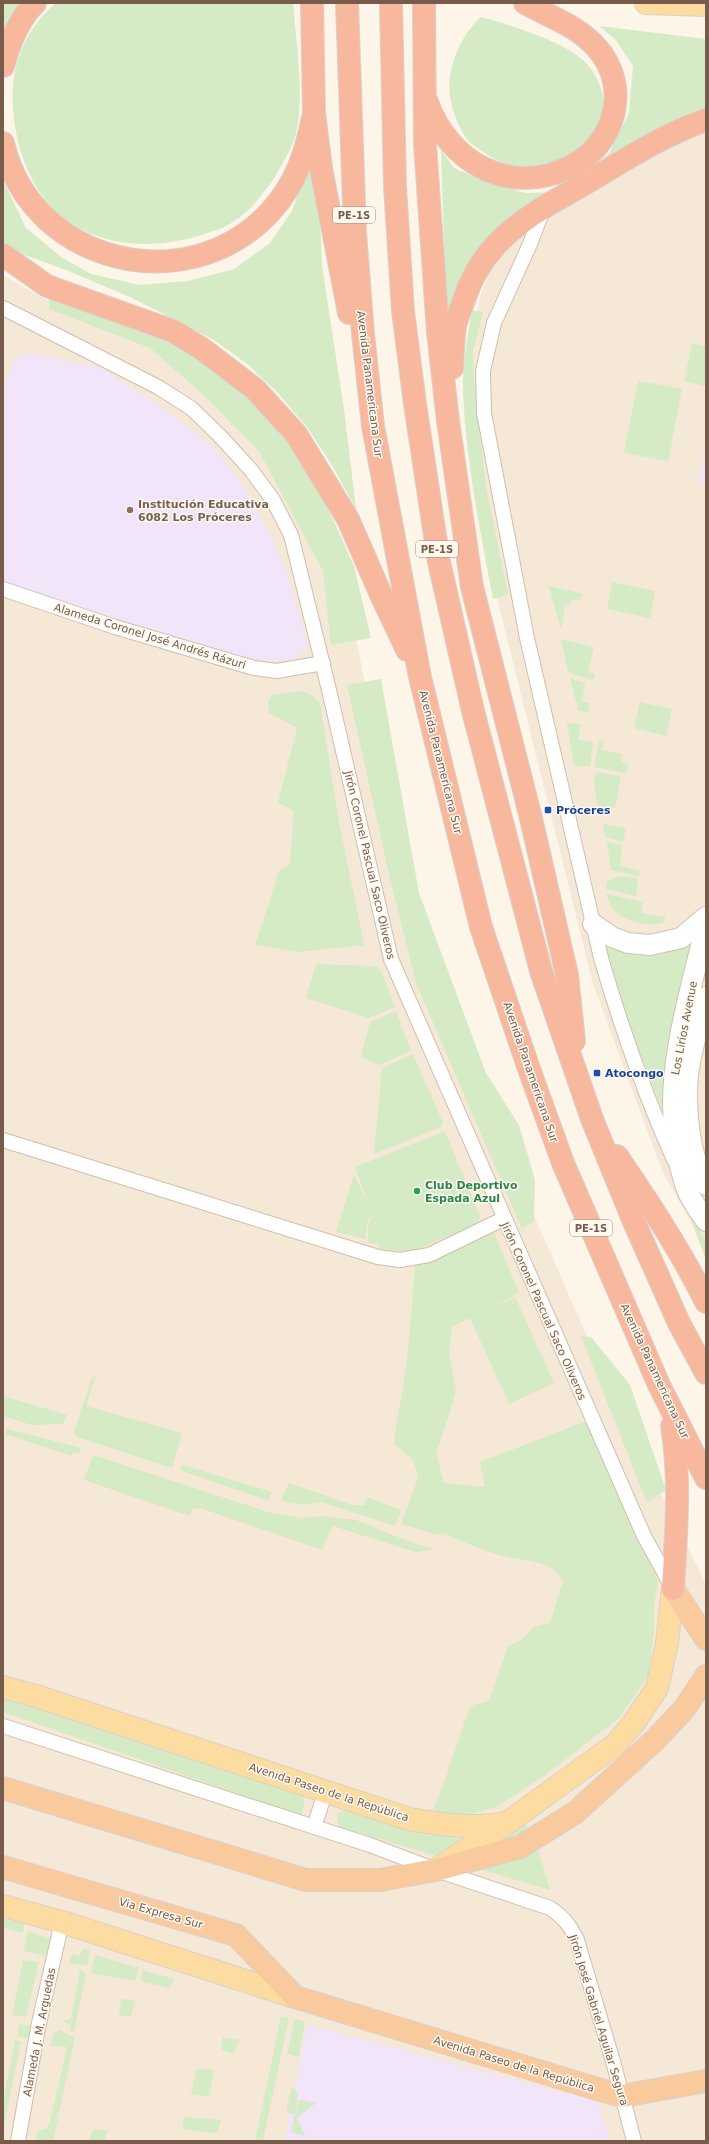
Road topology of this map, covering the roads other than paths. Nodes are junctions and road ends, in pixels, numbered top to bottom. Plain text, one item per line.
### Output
1 (35, 3) edge
2 (312, 3) edge
3 (347, 3) edge
4 (391, 3) edge
5 (424, 3) edge
6 (525, 3) edge
7 (646, 3) edge
8 (706, 5) edge
9 (3, 66) edge
10 (423, 91) junction
11 (314, 113) junction
12 (706, 120) edge
13 (3, 143) edge
14 (544, 207) junction
15 (3, 255) edge
16 (3, 308) edge
17 (448, 421) junction
18 (373, 426) junction
19 (3, 589) edge
20 (323, 663) junction
21 (420, 677) junction
22 (706, 917) edge
23 (593, 924) junction
24 (706, 925) edge
25 (706, 997) edge
26 (578, 1080) junction
27 (592, 1119) junction
28 (3, 1140) edge
29 (706, 1185) edge
30 (685, 1186) junction
31 (503, 1218) junction
32 (706, 1221) edge
33 (706, 1302) edge
34 (706, 1373) edge
35 (669, 1405) junction
36 (706, 1478) edge
37 (673, 1589) junction
38 (706, 1639) edge
39 (706, 1676) edge
40 (3, 1687) edge
41 (3, 1726) edge
42 (3, 1788) edge
43 (326, 1790) junction
44 (507, 1823) junction
45 (314, 1827) junction
46 (3, 1867) edge
47 (436, 1870) junction
48 (3, 1906) edge
49 (62, 1922) junction
50 (295, 1997) junction
51 (706, 2081) edge
52 (622, 2096) junction
53 (18, 2141) edge
54 (634, 2141) edge

1 - 9 highway
2 - 11 highway
3 - 18 highway, Avenida Panamericana Sur / PE-1S
4 - 26 highway, PE-1S
5 - 10 highway
6 - 10 highway
7 - 8 main road
10 - 17 highway
11 - 13 highway
11 - 18 highway
12 - 14 highway
14 - 17 highway
14 - 23 street
15 - 21 highway
16 - 20 street, Jirón Coronel Pascual Saco Oliveros
17 - 26 highway
18 - 21 highway, Avenida Panamericana Sur / PE-1S
19 - 20 street, Alameda Coronel José Andrés Rázuri
20 - 31 street, Jirón Coronel Pascual Saco Oliveros
21 - 35 highway, Avenida Panamericana Sur / PE-1S
22 - 23 main road
23 - 30 street
24 - 30 main road, Los Lirios Avenue
25 - 29 main road, Los Lirios Avenue
26 - 27 highway, PE-1S
27 - 33 highway
27 - 34 highway, PE-1S
28 - 31 street
30 - 32 main road, Los Lirios Avenue
31 - 37 street, Jirón Coronel Pascual Saco Oliveros
35 - 36 highway, Avenida Panamericana Sur / PE-1S
35 - 37 highway
37 - 38 highway
37 - 44 main road, Avenida Paseo de la República
39 - 47 highway
40 - 43 main road, Avenida Paseo de la República
41 - 45 street
42 - 47 highway
43 - 44 main road, Avenida Paseo de la República
43 - 45 street
44 - 47 main road
45 - 47 street
46 - 50 highway, Via Expresa Sur
47 - 52 street, Jirón José Gabriel Aguilar Segura
48 - 49 main road, Avenida Paseo de la República
49 - 50 main road, Avenida Paseo de la República
49 - 53 street, Alameda J. M. Arguedas
50 - 52 highway, Avenida Paseo de la República
51 - 52 highway, Avenida Paseo de la República
52 - 54 street, Jirón José Gabriel Aguilar Segura

